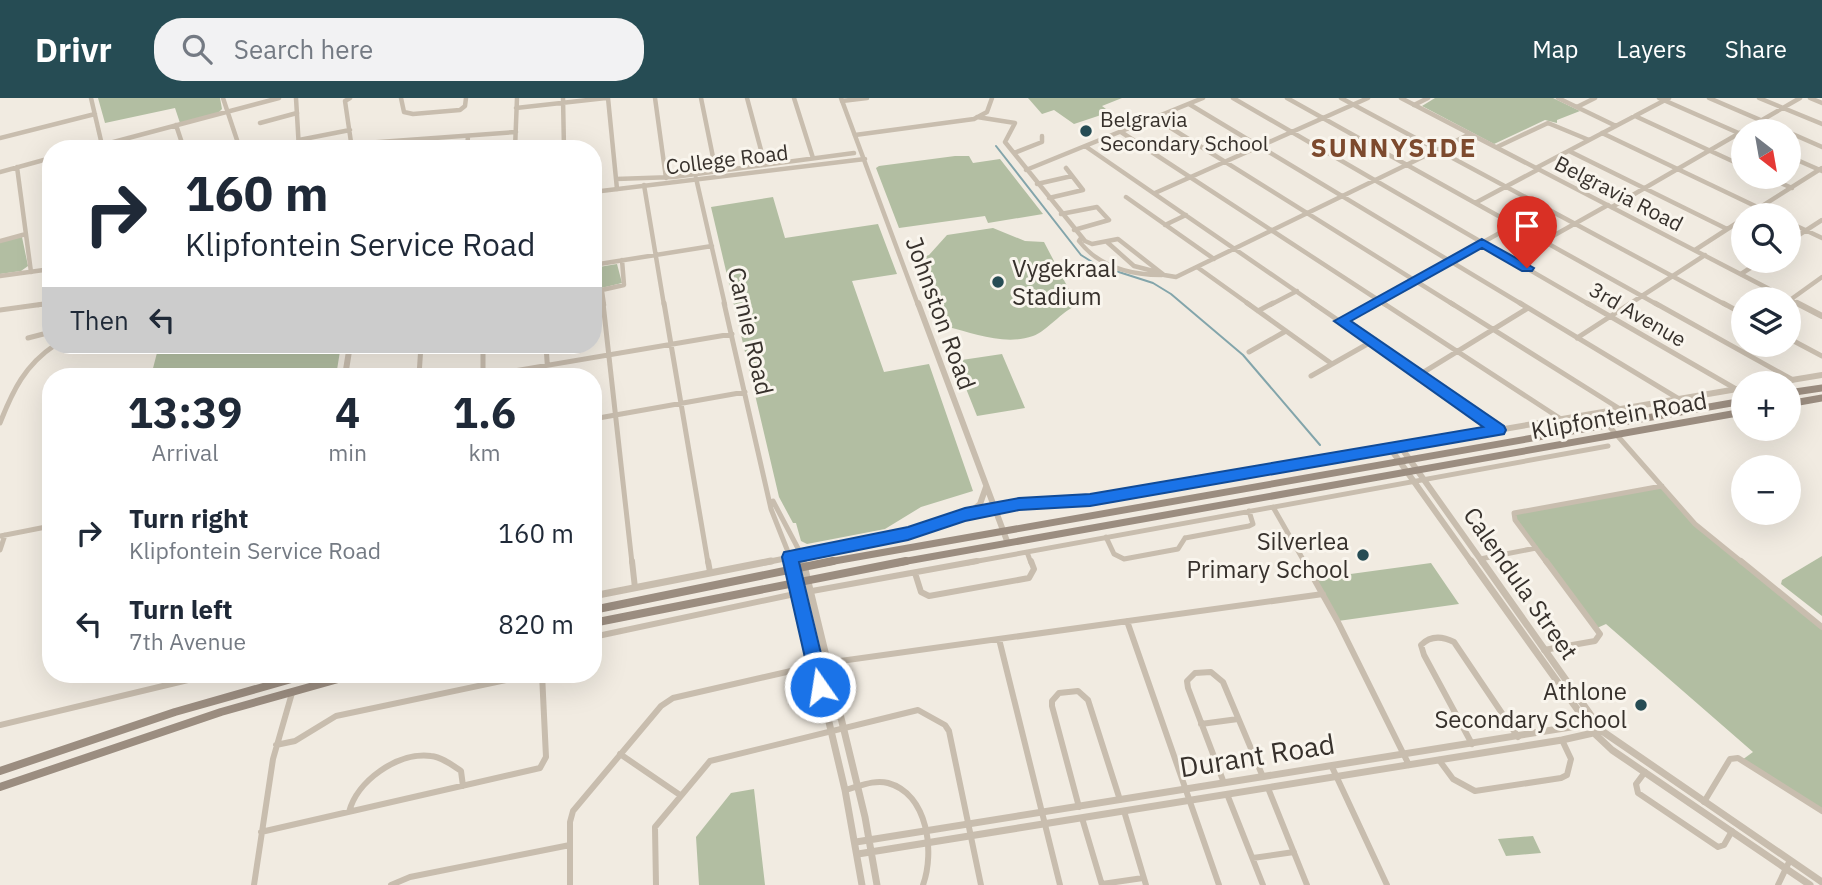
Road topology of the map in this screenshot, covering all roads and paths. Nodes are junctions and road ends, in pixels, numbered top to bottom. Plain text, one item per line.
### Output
1 (92, 98) edge
2 (223, 98) edge
3 (279, 98) edge
4 (296, 98) edge
5 (401, 98) edge
6 (466, 98) edge
7 (517, 98) edge
8 (607, 98) edge
9 (655, 98) edge
10 (701, 98) edge
11 (747, 98) edge
12 (794, 98) edge
13 (867, 98) edge
14 (992, 98) edge
15 (1233, 98) edge
16 (1287, 98) edge
17 (1341, 98) edge
18 (1368, 98) edge
19 (1401, 98) edge
20 (1429, 98) edge
21 (1558, 98) edge
22 (1595, 98) edge
23 (1709, 98) edge
24 (1759, 98) edge
25 (1800, 98) edge
26 (1810, 98) edge
27 (348, 99) edge
28 (1200, 99) edge
29 (1664, 99) edge
30 (841, 100) edge
31 (563, 101) edge
32 (1822, 103) edge
33 (1189, 104) junction
34 (1353, 104) junction
35 (1414, 105) junction
36 (1577, 107) junction
37 (516, 108) junction
38 (1783, 108) junction
39 (226, 112) junction
40 (297, 113) junction
41 (95, 114) junction
42 (1634, 116) junction
43 (977, 117) junction
44 (1155, 118) junction
45 (1323, 118) junction
46 (1756, 119) edge
47 (1764, 119) edge
48 (260, 123) dead end
49 (1550, 123) joint
50 (1822, 124) edge
51 (176, 125) junction
52 (1616, 125) junction
53 (1731, 129) edge
54 (350, 130) junction
55 (516, 132) junction
56 (1121, 132) junction
57 (1292, 132) junction
58 (1602, 133) junction
59 (1470, 134) junction
60 (855, 135) junction
61 (468, 136) junction
62 (1042, 136) dead end
63 (0, 138) edge
64 (1801, 138) edge
65 (125, 139) joint
66 (1731, 139) edge
67 (101, 140) edge
68 (121, 140) edge
69 (181, 140) edge
70 (237, 140) edge
71 (299, 140) joint
72 (351, 140) edge
73 (422, 140) edge
74 (468, 140) edge
75 (516, 140) edge
76 (564, 140) edge
77 (1589, 140) junction
78 (1085, 146) junction
79 (1259, 147) junction
80 (1497, 147) junction
81 (1822, 147) edge
82 (1437, 149) junction
83 (1569, 150) junction
84 (1710, 150) junction
85 (853, 153) dead end
86 (1014, 153) junction
87 (813, 158) junction
88 (865, 159) junction
89 (42, 160) edge
90 (1731, 160) edge
91 (1801, 161) edge
92 (1226, 162) junction
93 (1406, 164) junction
94 (765, 165) junction
95 (17, 167) junction
96 (1066, 168) dead end
97 (1538, 169) junction
98 (1678, 169) junction
99 (1821, 169) edge
100 (1026, 170) junction
101 (0, 172) edge
102 (716, 172) junction
103 (1072, 176) junction
104 (1191, 177) junction
105 (666, 178) junction
106 (696, 178) junction
107 (616, 179) junction
108 (1375, 180) junction
109 (1801, 182) edge
110 (1037, 184) junction
111 (645, 185) junction
112 (1506, 187) junction
113 (1644, 188) junction
114 (617, 189) junction
115 (1790, 189) edge
116 (602, 191) edge
117 (1155, 193) junction
118 (1342, 196) junction
119 (1126, 197) dead end
120 (1049, 198) junction
121 (1475, 203) junction
122 (1749, 203) edge
123 (1767, 203) edge
124 (1610, 206) junction
125 (1307, 213) junction
126 (1061, 214) junction
127 (1186, 215) junction
128 (1822, 220) edge
129 (1576, 224) junction
130 (1165, 225) junction
131 (1514, 225) junction
132 (1731, 226) edge
133 (1801, 228) edge
134 (1727, 229) junction
135 (1074, 230) junction
136 (1272, 230) junction
137 (1806, 230) junction
138 (26, 234) junction
139 (1801, 234) edge
140 (1081, 238) junction
141 (1822, 238) edge
142 (0, 241) edge
143 (1107, 242) junction
144 (1544, 242) junction
145 (1482, 243) junction
146 (712, 246) junction
147 (1235, 248) junction
148 (1695, 250) junction
149 (656, 255) junction
150 (1705, 255) junction
151 (1214, 259) junction
152 (622, 261) junction
153 (1449, 261) junction
154 (602, 264) edge
155 (1197, 267) junction
156 (42, 270) edge
157 (31, 272) junction
158 (1162, 273) junction
159 (1741, 274) joint
160 (0, 276) edge
161 (1673, 276) junction
162 (1822, 277) edge
163 (1415, 280) junction
164 (1766, 287) edge
165 (603, 291) joint
166 (1297, 291) junction
167 (1801, 292) edge
168 (1643, 296) junction
169 (1378, 300) junction
170 (42, 304) edge
171 (1801, 306) edge
172 (1731, 307) edge
173 (1528, 309) junction
174 (0, 310) edge
175 (1258, 312) junction
176 (1822, 316) edge
177 (1611, 317) junction
178 (1341, 321) junction
179 (1493, 330) junction
180 (1286, 331) junction
181 (42, 334) edge
182 (732, 334) junction
183 (28, 338) dead end
184 (1577, 338) junction
185 (1371, 342) junction
186 (672, 344) junction
187 (1801, 345) edge
188 (1249, 352) dead end
189 (1457, 352) junction
190 (42, 354) edge
191 (546, 354) edge
192 (610, 354) junction
193 (1822, 356) edge
194 (1332, 364) junction
195 (547, 366) junction
196 (534, 368) edge
197 (1777, 371) edge
198 (1419, 375) junction
199 (1822, 375) edge
200 (1311, 376) dead end
201 (1801, 379) edge
202 (1731, 384) edge
203 (1822, 388) edge
204 (1731, 390) edge
205 (1801, 391) edge
206 (745, 392) junction
207 (1822, 398) edge
208 (1679, 399) junction
209 (1801, 402) edge
210 (682, 403) junction
211 (1731, 403) edge
212 (1620, 409) junction
213 (1731, 414) edge
214 (616, 415) junction
215 (602, 417) edge
216 (1561, 419) junction
217 (0, 423) edge
218 (1608, 425) junction
219 (1498, 430) junction
220 (1617, 435) junction
221 (1400, 446) junction
222 (1608, 446) dead end
223 (1390, 448) junction
224 (1410, 459) junction
225 (1399, 461) junction
226 (1418, 470) junction
227 (1408, 472) junction
228 (1424, 478) junction
229 (1414, 480) junction
230 (986, 485) junction
231 (1662, 486) junction
232 (769, 492) junction
233 (1273, 507) junction
234 (995, 509) junction
235 (1249, 511) junction
236 (965, 515) junction
237 (1177, 524) junction
238 (42, 528) edge
239 (1003, 530) junction
240 (2, 535) edge
241 (1106, 537) junction
242 (1185, 538) junction
243 (1007, 541) junction
244 (1536, 548) junction
245 (0, 550) edge
246 (1027, 552) junction
247 (801, 555) junction
248 (790, 557) junction
249 (1480, 559) junction
250 (804, 566) junction
251 (793, 568) junction
252 (710, 572) junction
253 (915, 573) junction
254 (806, 579) junction
255 (796, 581) junction
256 (635, 587) junction
257 (1497, 590) junction
258 (809, 592) junction
259 (602, 594) edge
260 (799, 594) junction
261 (1323, 594) junction
262 (602, 608) edge
263 (602, 621) edge
264 (1127, 621) junction
265 (1822, 627) edge
266 (602, 635) edge
267 (999, 639) junction
268 (1544, 650) junction
269 (826, 663) junction
270 (814, 666) junction
271 (175, 683) edge
272 (272, 683) edge
273 (294, 683) edge
274 (321, 683) edge
275 (492, 683) edge
276 (542, 683) edge
277 (293, 690) junction
278 (1238, 719) junction
279 (1201, 724) junction
280 (1592, 724) junction
281 (0, 725) edge
282 (842, 728) junction
283 (830, 731) junction
284 (1598, 733) junction
285 (1518, 737) junction
286 (1562, 740) junction
287 (1495, 741) junction
288 (1473, 744) junction
289 (276, 745) junction
290 (1500, 751) junction
291 (620, 754) junction
292 (1405, 755) junction
293 (1439, 760) junction
294 (1409, 765) junction
295 (1332, 767) junction
296 (0, 771) edge
297 (1645, 772) junction
298 (1264, 777) junction
299 (1337, 777) junction
300 (1224, 784) junction
301 (463, 786) junction
302 (0, 787) edge
303 (857, 787) junction
304 (1268, 788) junction
305 (845, 790) junction
306 (1185, 790) junction
307 (1227, 794) junction
308 (680, 795) junction
309 (1120, 800) junction
310 (1189, 800) junction
311 (1704, 802) junction
312 (1079, 807) junction
313 (1124, 811) junction
314 (1822, 811) edge
315 (349, 812) junction
316 (1042, 813) junction
317 (1082, 818) junction
318 (968, 824) junction
319 (1044, 824) junction
320 (1732, 831) junction
321 (261, 832) junction
322 (925, 832) junction
323 (970, 835) junction
324 (870, 839) junction
325 (856, 842) junction
326 (927, 843) junction
327 (569, 845) junction
328 (872, 852) junction
329 (1294, 852) junction
330 (858, 854) junction
331 (1253, 858) junction
332 (1787, 864) junction
333 (1144, 881) edge
334 (1822, 882) edge
335 (1102, 884) edge
336 (254, 885) edge
337 (391, 885) edge
338 (570, 885) edge
339 (656, 885) edge
340 (862, 885) edge
341 (877, 885) edge
342 (923, 885) edge
343 (981, 885) edge
344 (1060, 885) edge
345 (1219, 885) edge
346 (1263, 885) edge
347 (1307, 885) edge
348 (1387, 885) edge
349 (1778, 885) edge
350 (1810, 885) edge

1 - 41 street
2 - 39 street
3 - 39 street
4 - 40 street
5 - 6 street
7 - 37 street
8 - 31 street
8 - 107 street
9 - 105 street
10 - 102 street
11 - 94 street
12 - 87 street
13 - 30 street
14 - 43 street
15 - 57 street, 3rd Avenue
16 - 45 street
17 - 34 street
18 - 34 street
19 - 35 street, Belgravia Road
20 - 35 street
21 - 36 street
22 - 36 street
23 - 46 street
24 - 38 street
25 - 38 street
26 - 32 street
27 - 54 street
28 - 33 street
29 - 42 street
29 - 53 street
30 - 60 street, Johnston Road
31 - 37 street
31 - 76 street
33 - 44 street
33 - 79 street
34 - 45 street
34 - 82 street
35 - 59 street, Belgravia Road
36 - 52 street
37 - 55 street
38 - 47 street
38 - 50 street
39 - 51 street
39 - 70 street
40 - 48 street
40 - 71 street
41 - 63 street
41 - 67 street
42 - 52 street
42 - 84 street
43 - 60 street
43 - 86 street
44 - 56 street
44 - 92 street
45 - 57 street
45 - 93 street
49 - 77 street
49 - 80 street
51 - 65 street
51 - 69 street
52 - 58 street
54 - 71 street
54 - 72 street
55 - 61 street
55 - 75 street
56 - 78 street
56 - 104 street
57 - 79 street
57 - 108 street, 3rd Avenue
58 - 77 street
58 - 98 street
59 - 80 street, Belgravia Road
59 - 82 street
60 - 88 street, Johnston Road
61 - 73 street
61 - 74 street
62 - 86 street
64 - 81 street
65 - 68 street
66 - 84 street
77 - 83 street
78 - 100 street
78 - 117 street
79 - 92 street
79 - 118 street
80 - 97 street, Belgravia Road
82 - 93 street
82 - 112 street
83 - 97 street
83 - 113 street
84 - 90 street
84 - 98 street
85 - 87 street
86 - 100 street
87 - 94 street
88 - 106 street, College Road
88 - 230 street, Johnston Road
89 - 95 street
91 - 99 street
92 - 104 street
92 - 125 street
93 - 108 street
93 - 121 street
94 - 102 street
95 - 101 street
95 - 138 street
96 - 103 street
97 - 112 street
97 - 124 street, Belgravia Road
98 - 113 street
98 - 122 street
99 - 109 street
100 - 110 street
102 - 105 street
103 - 110 street
103 - 120 street
104 - 117 street
104 - 136 street
105 - 107 street
106 - 111 street, College Road
106 - 146 street, Carnie Road
107 - 114 street
108 - 118 street
108 - 145 street, 3rd Avenue
110 - 120 street
111 - 114 street, College Road
111 - 149 street
112 - 121 street
112 - 129 street
113 - 124 street
113 - 134 street
114 - 116 street, College Road
115 - 123 street
117 - 127 street
118 - 125 street
118 - 153 street
119 - 130 street
120 - 126 street
121 - 131 street
124 - 129 street
124 - 148 street, Belgravia Road
125 - 136 street
125 - 163 street
126 - 135 street
126 - 135 street
127 - 130 street
127 - 147 street
128 - 137 street
129 - 144 street
129 - 161 street
130 - 151 street
131 - 144 street
131 - 145 street
132 - 134 street
133 - 137 street
134 - 148 street
135 - 140 street
136 - 147 street
136 - 169 street
137 - 139 street
137 - 141 street
138 - 142 street
138 - 157 street
140 - 143 street
140 - 158 street
143 - 158 street
143 - 158 street
144 - 168 street
145 - 153 street
145 - 177 street, 3rd Avenue
146 - 149 street
146 - 182 street, Carnie Road
147 - 151 street
147 - 166 street
148 - 150 street, Belgravia Road
149 - 152 street
149 - 186 street
150 - 159 street, Belgravia Road
150 - 161 street
151 - 155 street
152 - 154 street
152 - 165 street
153 - 163 street
153 - 173 street
155 - 158 street
155 - 175 street
156 - 157 street
157 - 160 street
159 - 164 street, Belgravia Road
161 - 168 street
161 - 172 street
162 - 167 street
163 - 169 street
163 - 179 street
165 - 192 street
166 - 175 street
166 - 178 street
168 - 177 street
168 - 197 street
169 - 178 street
169 - 189 street
170 - 174 street
171 - 176 street, Belgravia Road
173 - 179 street
173 - 184 street
175 - 180 street
177 - 184 street
177 - 202 street, 3rd Avenue
178 - 185 street
179 - 189 street
179 - 212 street
180 - 188 street
180 - 194 street
181 - 183 street
182 - 186 street
182 - 206 street, Carnie Road
184 - 208 street
185 - 194 street
185 - 198 street
186 - 192 street
186 - 210 street
187 - 193 street
189 - 198 street
189 - 216 street
190 - 217 street
191 - 195 street
192 - 195 street
192 - 214 street
194 - 200 street
195 - 196 street
198 - 219 street
199 - 201 street
203 - 205 main road
204 - 208 street
206 - 210 street
206 - 232 street, Carnie Road
207 - 209 main road
208 - 212 street
210 - 214 street
210 - 252 street
211 - 218 main road, Klipfontein Road
212 - 216 street
213 - 220 main road, Klipfontein Road
214 - 215 street
214 - 256 street
216 - 219 street
218 - 220 street
218 - 224 main road, Klipfontein Road
219 - 221 street
220 - 226 main road, Klipfontein Road
220 - 231 street
221 - 223 street
221 - 224 street, Calendula Street
222 - 228 street
223 - 225 street, Calendula Street
223 - 234 street
224 - 225 main road, Klipfontein Road
224 - 226 street, Calendula Street
225 - 227 street, Calendula Street
225 - 239 main road, Klipfontein Road
226 - 227 main road, Klipfontein Road
226 - 228 street, Calendula Street
227 - 229 street, Calendula Street
227 - 243 main road, Klipfontein Road
228 - 229 street
228 - 249 street, Calendula Street
229 - 233 street
229 - 257 street, Calendula Street
230 - 234 street, Johnston Road
230 - 236 street
231 - 244 street
231 - 265 street
232 - 247 street, Carnie Road
232 - 248 street, Carnie Road
233 - 235 street
233 - 261 street
234 - 236 street
234 - 239 street, Johnston Road
235 - 237 street
235 - 242 street
236 - 247 street
237 - 241 street
237 - 242 street
238 - 240 street
239 - 243 street, Johnston Road
239 - 250 main road, Klipfontein Road
240 - 245 street
241 - 242 street
241 - 246 street
243 - 254 main road, Klipfontein Road
244 - 249 street
244 - 268 street
246 - 253 street
246 - 253 street
247 - 248 street
247 - 250 street, Carnie Road
248 - 251 street, Carnie Road
248 - 252 street
249 - 257 street, Calendula Street
250 - 251 main road, Klipfontein Road
250 - 254 street, Carnie Road
251 - 255 street, Carnie Road
251 - 262 main road, Klipfontein Road
252 - 256 street
253 - 258 street
254 - 255 main road, Klipfontein Road
254 - 258 street, Carnie Road
255 - 260 street, Carnie Road
255 - 263 main road, Klipfontein Road
256 - 259 street
257 - 268 street, Calendula Street
257 - 280 street, Calendula Street
258 - 260 street
258 - 269 street, Carnie Road
260 - 266 street
260 - 270 street, Carnie Road
261 - 264 street
261 - 292 street
264 - 267 street
264 - 306 street
267 - 269 street
267 - 316 street
268 - 280 street, Calendula Street
269 - 270 street
269 - 282 street, Carnie Road
270 - 283 street, Carnie Road
270 - 291 street
271 - 281 street
272 - 296 main road
273 - 277 street
274 - 277 main road
275 - 289 street
276 - 301 street
277 - 289 street
277 - 302 main road
278 - 279 street
278 - 279 street
278 - 298 street
279 - 300 street
280 - 284 street, Calendula Street
280 - 285 street, Durant Road
282 - 283 street
282 - 303 street, Carnie Road
282 - 318 street
283 - 305 street, Carnie Road
283 - 308 street
284 - 286 street, Durant Road
284 - 297 street, Calendula Street
284 - 311 street, Calendula Street
285 - 287 street, Durant Road
285 - 288 street
286 - 290 street, Durant Road
286 - 293 street
287 - 288 street, Durant Road
287 - 290 street
288 - 292 street, Durant Road
289 - 321 street
290 - 293 street, Durant Road
291 - 308 street
291 - 327 street
292 - 294 street
292 - 295 street, Durant Road
293 - 294 street, Durant Road
294 - 299 street, Durant Road
295 - 298 street, Durant Road
295 - 299 street
297 - 320 street, Calendula Street
297 - 320 street
298 - 300 street, Durant Road
299 - 304 street, Durant Road
299 - 348 street
300 - 306 street, Durant Road
301 - 315 street
301 - 315 street
303 - 305 street
303 - 322 street
303 - 324 street, Carnie Road
304 - 307 street, Durant Road
304 - 329 street
305 - 325 street, Carnie Road
306 - 309 street, Durant Road
306 - 310 street
307 - 310 street, Durant Road
307 - 331 street
308 - 339 street
309 - 312 street, Durant Road
309 - 312 street
310 - 313 street, Durant Road
310 - 345 street
311 - 314 street
311 - 332 street, Calendula Street
312 - 316 street, Durant Road
313 - 317 street, Durant Road
313 - 333 street
315 - 321 street
316 - 318 street, Durant Road
316 - 319 street
317 - 319 street, Durant Road
317 - 335 street
318 - 322 street, Durant Road
318 - 323 street
319 - 323 street, Durant Road
319 - 344 street
320 - 332 street, Calendula Street
321 - 336 street
322 - 324 street, Durant Road
322 - 326 street
323 - 326 street, Durant Road
323 - 343 street
324 - 325 street, Durant Road
324 - 328 street, Carnie Road
325 - 330 street, Carnie Road
326 - 328 street, Durant Road
326 - 342 street
327 - 337 street
327 - 338 street
328 - 330 street, Durant Road
328 - 341 street, Carnie Road
329 - 331 street
329 - 347 street
330 - 340 street, Carnie Road
331 - 346 street
332 - 334 street, Calendula Street
332 - 349 street
332 - 350 street, Calendula Street
333 - 335 street

